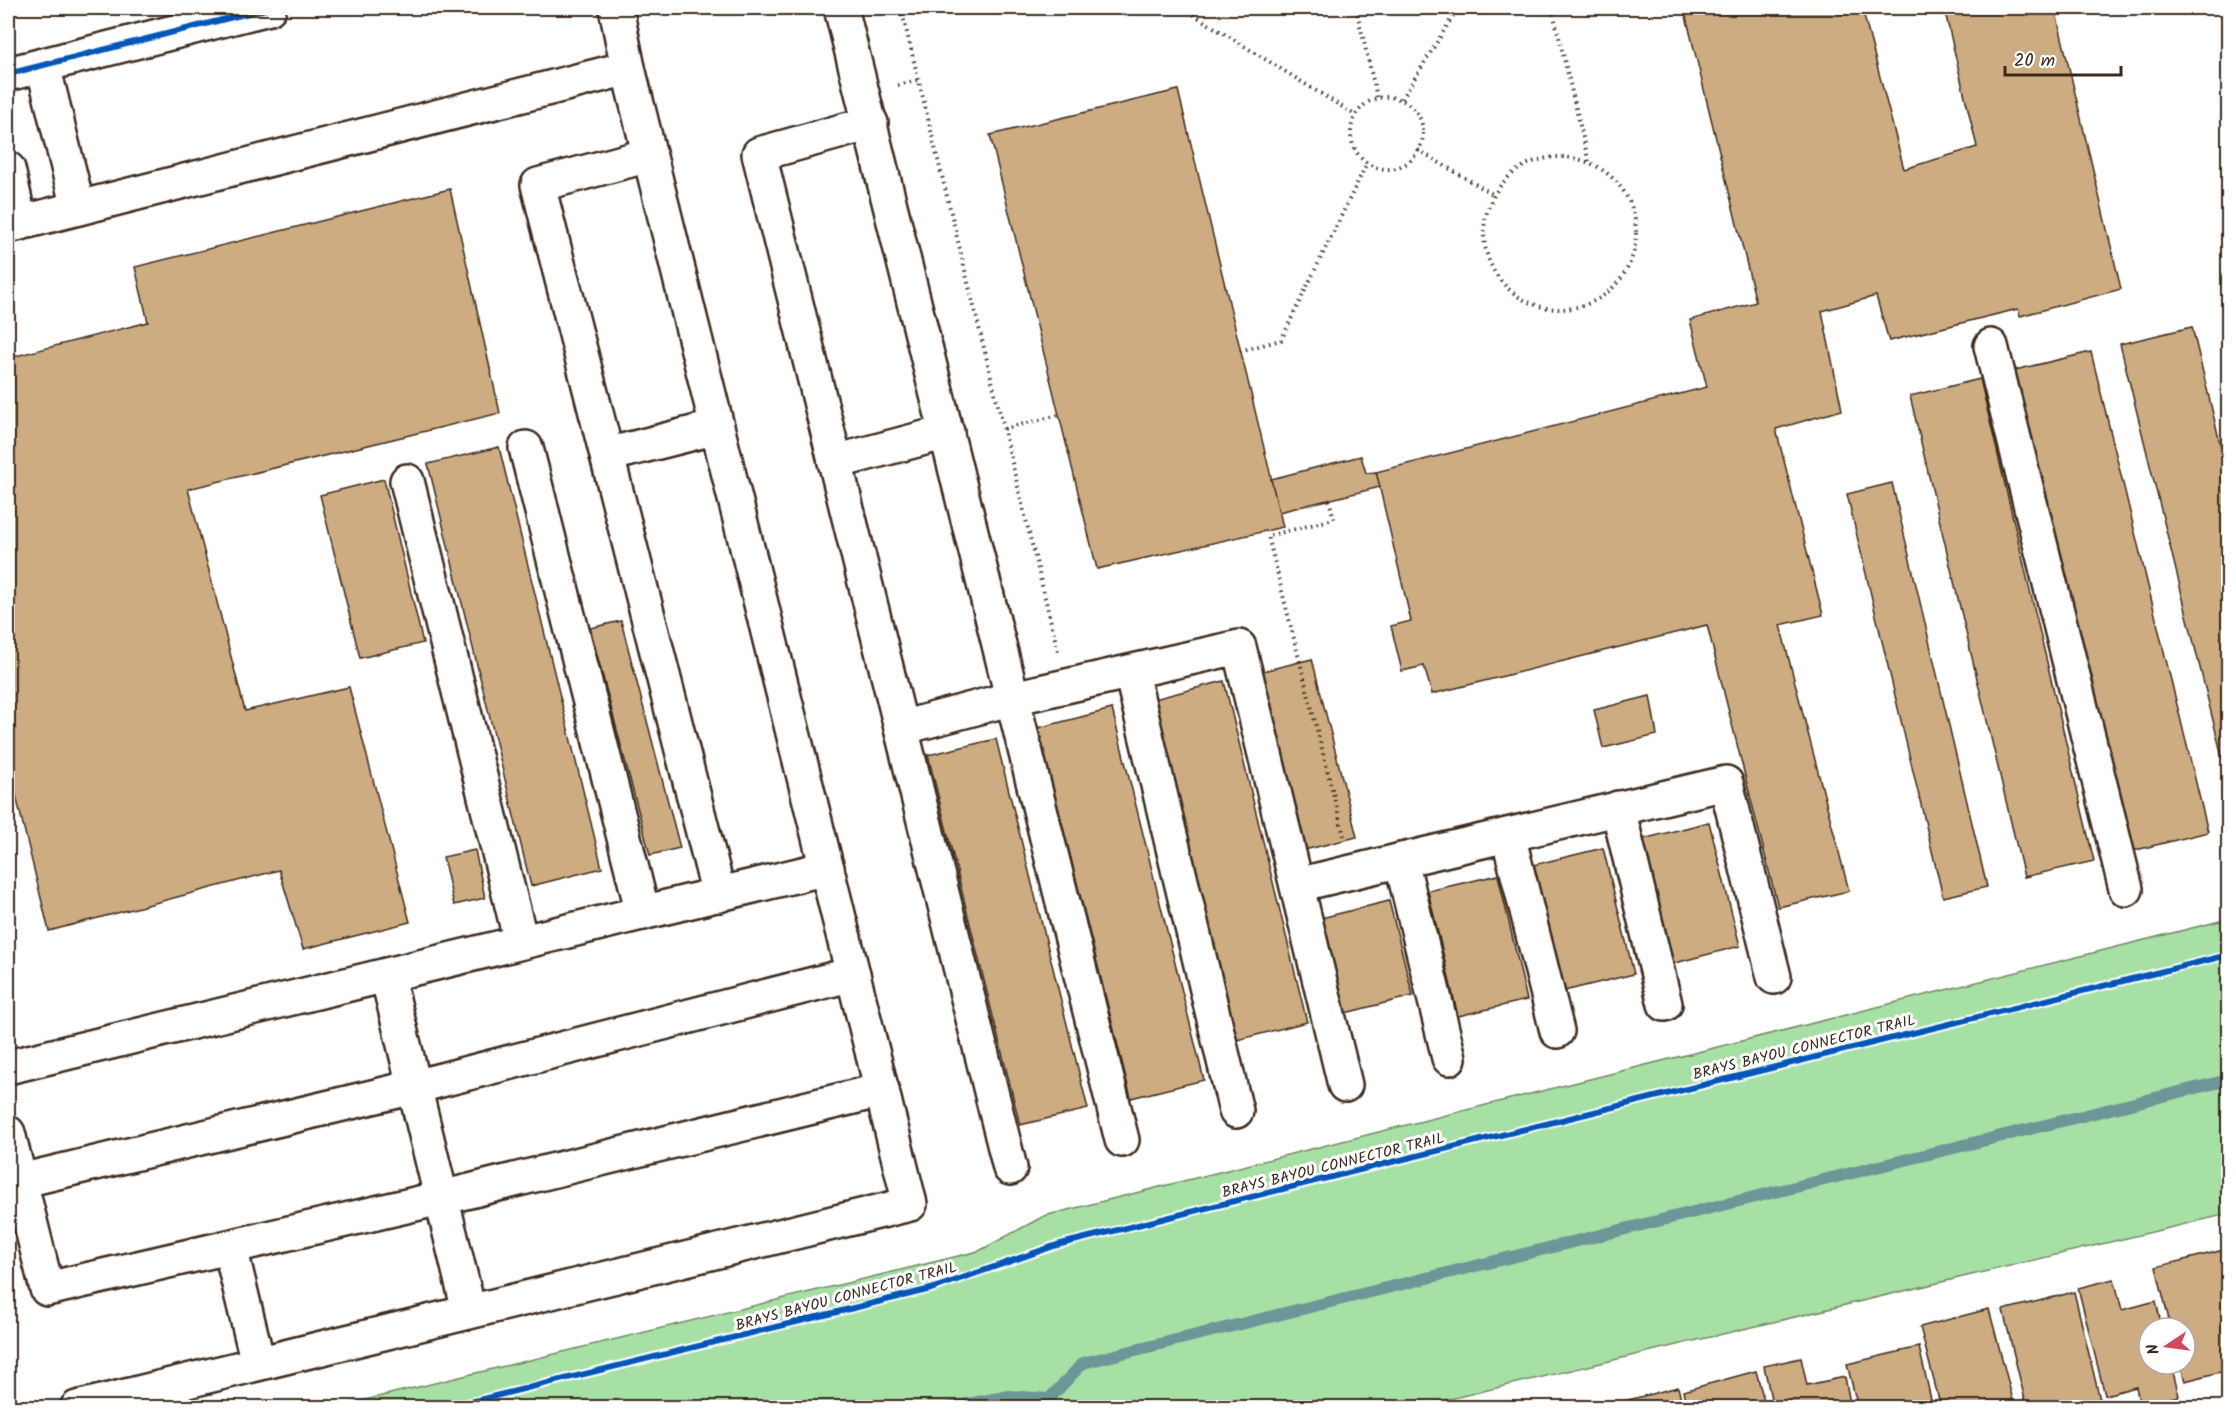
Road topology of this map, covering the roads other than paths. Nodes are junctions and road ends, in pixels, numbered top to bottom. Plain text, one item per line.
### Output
1 (269, 8) edge
2 (616, 8) edge
3 (841, 8) edge
4 (43, 65) junction
5 (628, 68) junction
6 (8, 74) edge
7 (871, 123) junction
8 (650, 155) junction
9 (8, 169) edge
10 (78, 208) junction
11 (14, 224) edge
12 (1991, 346) dead end
13 (717, 427) junction
14 (947, 432) junction
15 (526, 448) dead end
16 (607, 455) junction
17 (835, 462) junction
18 (406, 481) dead end
19 (1131, 672) junction
20 (1013, 698) junction
21 (901, 728) junction
22 (1618, 808) junction
23 (1508, 835) junction
24 (1401, 860) junction
25 (827, 868) junction
26 (1297, 885) junction
27 (2126, 889) dead end
28 (719, 895) junction
29 (643, 913) junction
30 (521, 942) junction
31 (853, 974) junction
32 (387, 975) junction
33 (1774, 977) dead end
34 (1665, 1004) dead end
35 (1557, 1032) dead end
36 (1449, 1058) dead end
37 (8, 1067) edge
38 (1345, 1084) dead end
39 (414, 1087) junction
40 (882, 1090) junction
41 (1236, 1111) dead end
42 (8, 1133) edge
43 (1122, 1140) dead end
44 (1010, 1168) dead end
45 (20, 1181) junction
46 (441, 1198) junction
47 (230, 1247) junction
48 (469, 1311) junction
49 (258, 1363) junction
50 (77, 1407) edge

1 - 4 street
2 - 5 street
3 - 7 street
4 - 6 street
4 - 10 street
5 - 8 street
5 - 10 street
7 - 14 street
7 - 17 street
8 - 13 street
8 - 16 street
9 - 11 street
10 - 11 street
12 - 27 street
13 - 16 street
13 - 25 street
14 - 17 street
14 - 20 street
15 - 29 street
16 - 28 street
17 - 21 street
18 - 30 street
19 - 20 street
19 - 26 street
19 - 41 street
20 - 21 street
20 - 43 street
21 - 44 street
22 - 23 street
22 - 33 street
22 - 34 street
23 - 24 street
23 - 35 street
24 - 26 street
24 - 36 street
25 - 28 street
25 - 31 street
26 - 38 street
28 - 29 street
29 - 30 street
30 - 32 street
31 - 39 street
31 - 40 street
32 - 37 street
32 - 39 street
39 - 45 street
39 - 46 street
40 - 46 street
40 - 48 street
42 - 45 street
45 - 47 street
46 - 47 street
46 - 48 street
47 - 49 street
48 - 49 street
49 - 50 street

